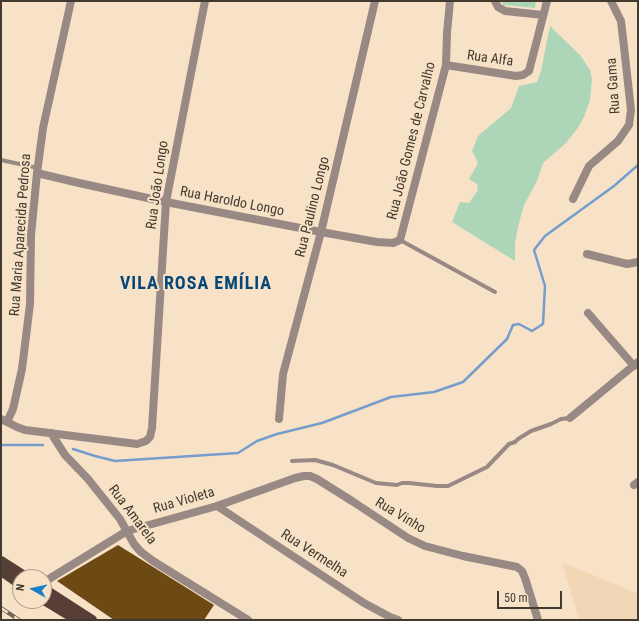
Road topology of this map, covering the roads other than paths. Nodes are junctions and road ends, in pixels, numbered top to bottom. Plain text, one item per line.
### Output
1 (205, 1) edge
2 (375, 1) edge
3 (450, 1) edge
4 (495, 1) edge
5 (547, 1) edge
6 (611, 1) edge
7 (71, 2) edge
8 (543, 15) junction
9 (446, 65) junction
10 (1, 160) edge
11 (37, 170) junction
12 (573, 199) dead end
13 (166, 202) junction
14 (321, 232) junction
15 (400, 240) junction
16 (587, 254) dead end
17 (638, 262) edge
18 (495, 292) dead end
19 (588, 313) dead end
20 (636, 364) edge
21 (570, 418) joint
22 (279, 419) dead end
23 (4, 420) edge
24 (51, 433) junction
25 (292, 461) dead end
26 (295, 478) joint
27 (217, 506) junction
28 (127, 531) junction
29 (1, 561) edge
30 (14, 569) edge
31 (1, 571) edge
32 (52, 577) edge
33 (12, 579) edge
34 (52, 594) edge
35 (52, 605) edge
36 (77, 620) edge
37 (92, 620) edge
38 (248, 620) edge
39 (398, 620) edge
40 (538, 620) edge

1 - 13 street, Rua João Longo
2 - 14 street, Rua Paulino Longo
3 - 9 street, Rua João Gomes de Carvalho
4 - 8 street
5 - 8 street
6 - 12 street, Rua Gama
7 - 11 street, Rua Maria Aparecida Pedrosa
8 - 9 street, Rua Alfa
9 - 15 street, Rua João Gomes de Carvalho
10 - 11 lane
11 - 13 street, Rua Haroldo Longo
11 - 23 street, Rua Maria Aparecida Pedrosa
13 - 14 street, Rua Haroldo Longo
13 - 24 street, Rua João Longo
14 - 15 street, Rua Haroldo Longo
14 - 22 street, Rua Paulino Longo
15 - 18 lane
16 - 17 street
19 - 20 street
20 - 21 street
21 - 25 lane
23 - 24 street
24 - 28 street, Rua Amarela
26 - 27 street, Rua Violeta
26 - 40 street, Rua Vinho
27 - 28 street, Rua Violeta
27 - 39 street, Rua Vermelha
28 - 32 street, Rua Violeta
28 - 38 street, Rua Amarela
29 - 30 main road
31 - 33 main road
34 - 37 main road
35 - 36 main road

